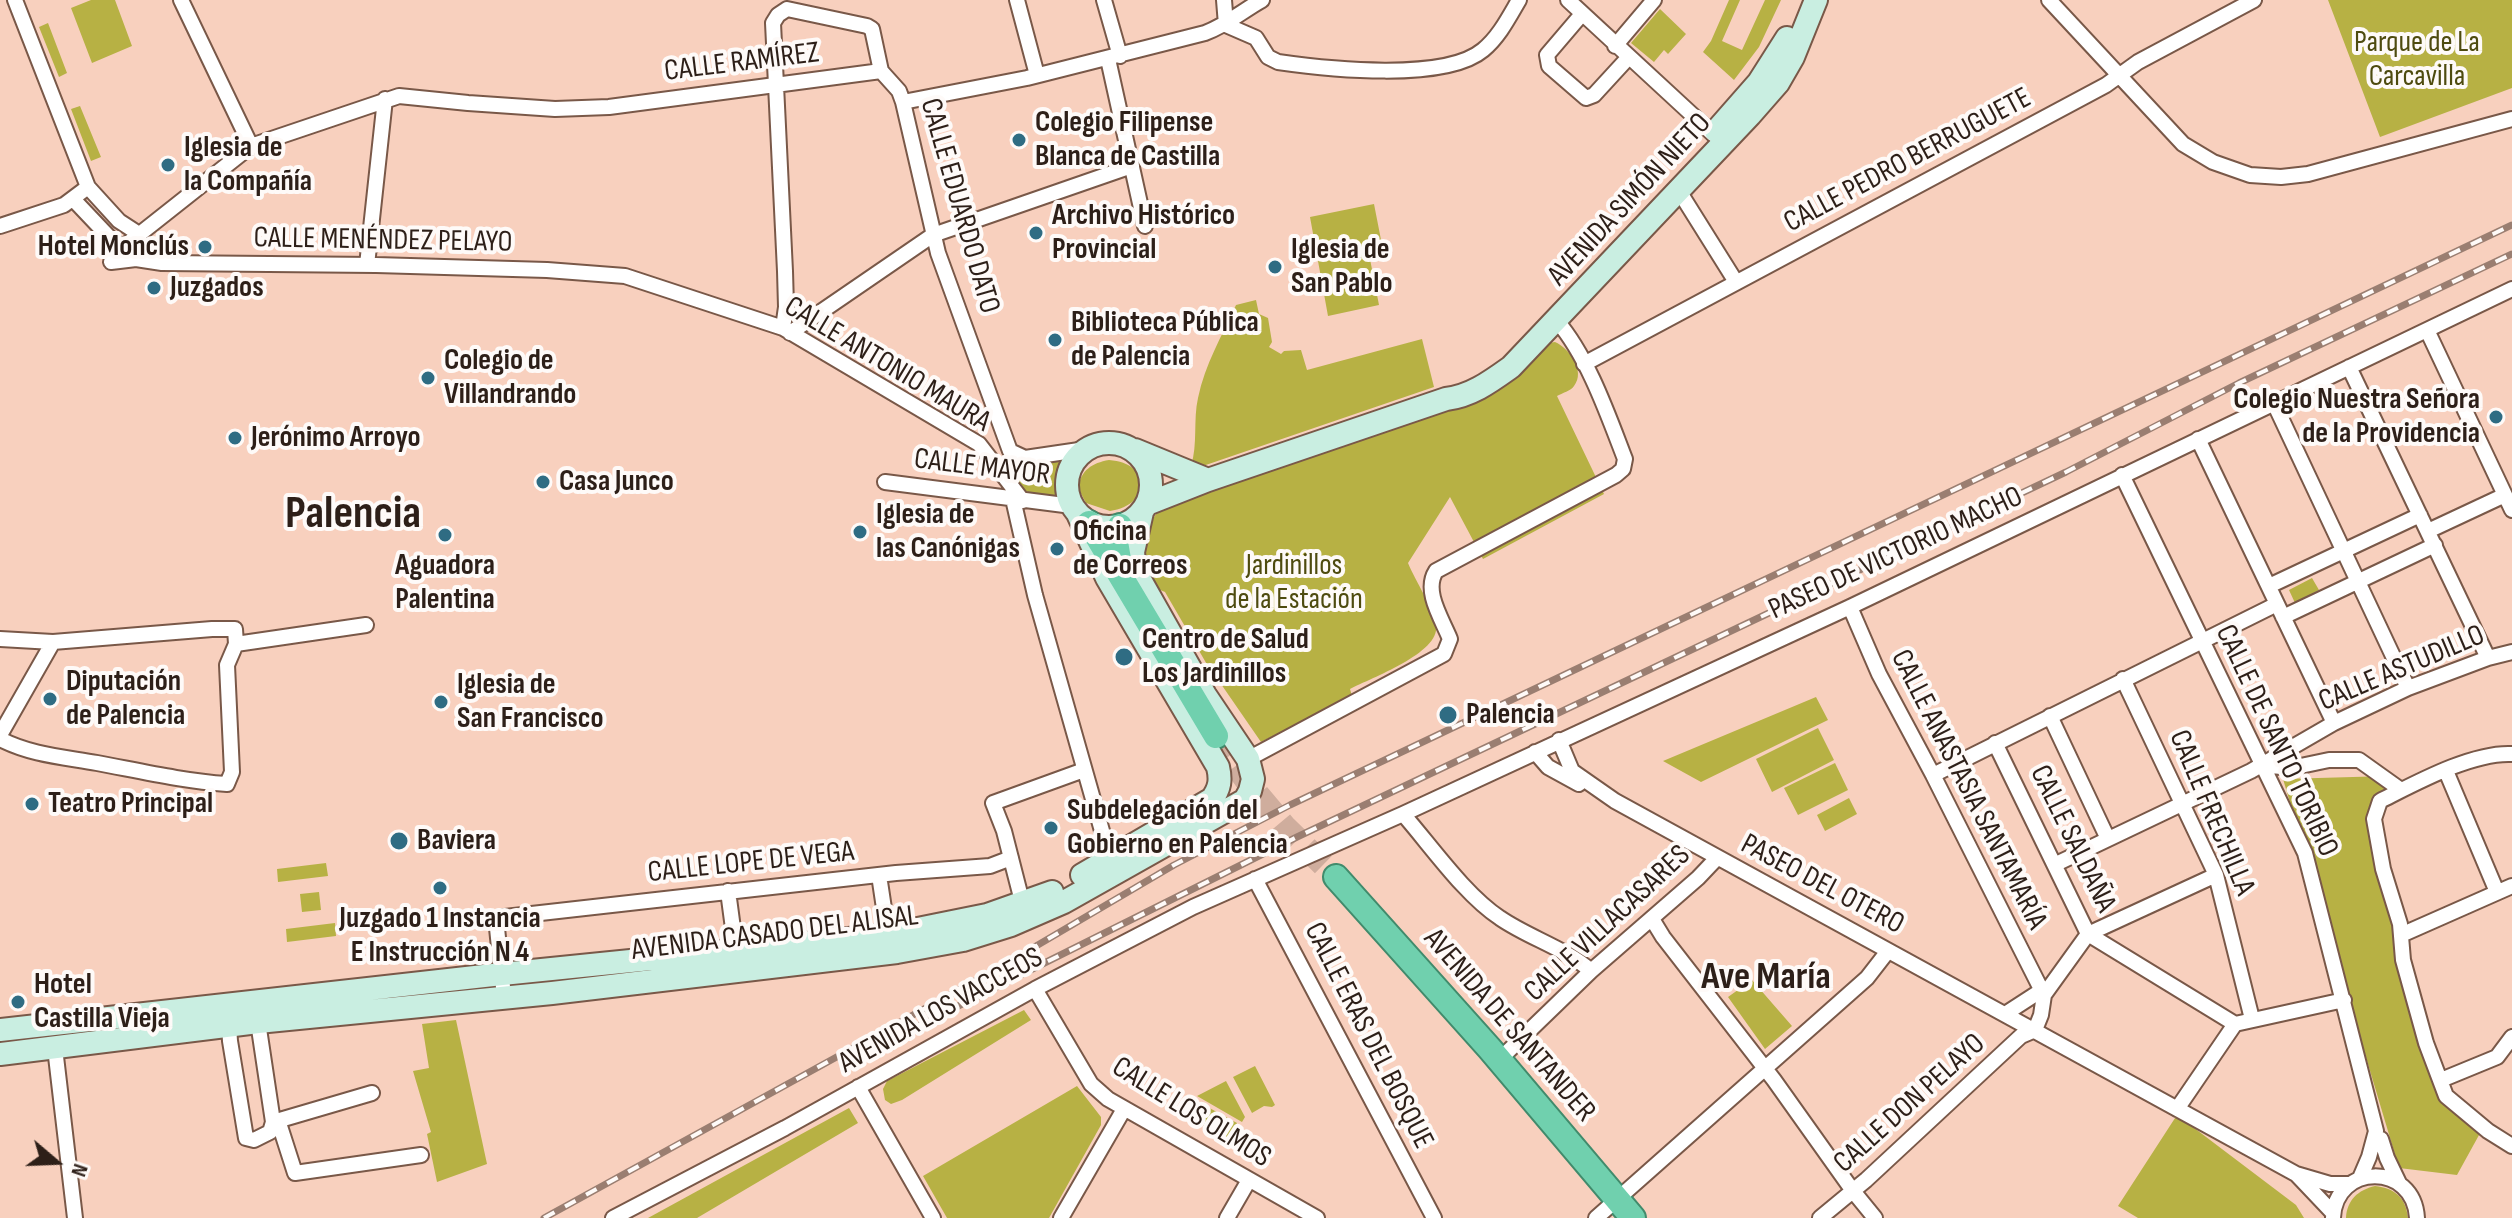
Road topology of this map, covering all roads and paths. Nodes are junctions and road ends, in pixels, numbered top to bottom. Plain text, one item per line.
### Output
1 (15, 0) edge
2 (181, 0) edge
3 (1017, 0) edge
4 (1104, 0) edge
5 (1224, 0) edge
6 (1262, 0) edge
7 (1519, 0) edge
8 (1568, 0) edge
9 (1654, 0) edge
10 (1806, 0) edge
11 (1816, 0) edge
12 (2049, 0) edge
13 (2254, 0) edge
14 (1582, 14) junction
15 (1226, 25) junction
16 (1615, 46) junction
17 (1114, 57) junction
18 (1628, 58) junction
19 (881, 71) junction
20 (2118, 74) junction
21 (1037, 75) junction
22 (777, 85) junction
23 (385, 99) junction
24 (903, 102) junction
25 (2510, 120) edge
26 (1713, 134) junction
27 (251, 146) junction
28 (1132, 166) junction
29 (88, 187) junction
30 (1679, 191) junction
31 (73, 199) junction
32 (1633, 219) junction
33 (119, 221) junction
34 (0, 226) edge
35 (1145, 226) dead end
36 (144, 231) junction
37 (933, 235) junction
38 (109, 237) junction
39 (122, 248) junction
40 (136, 259) junction
41 (111, 262) junction
42 (152, 262) junction
43 (1591, 264) junction
44 (367, 265) junction
45 (614, 274) joint
46 (1736, 282) junction
47 (2512, 289) edge
48 (1557, 321) junction
49 (787, 330) junction
50 (2427, 330) junction
51 (1499, 360) junction
52 (1584, 364) junction
53 (2349, 367) junction
54 (1446, 399) junction
55 (2274, 403) junction
56 (2198, 439) junction
57 (1127, 447) junction
58 (1086, 449) junction
59 (1010, 451) joint
60 (2122, 475) junction
61 (1208, 480) junction
62 (885, 482) dead end
63 (2505, 495) junction
64 (1018, 500) junction
65 (1144, 508) junction
66 (2512, 510) edge
67 (1079, 514) junction
68 (2420, 515) junction
69 (1120, 526) junction
70 (2428, 531) junction
71 (2435, 545) junction
72 (2344, 552) junction
73 (2358, 580) junction
74 (1124, 581) junction
75 (2269, 586) junction
76 (1850, 607) junction
77 (2280, 610) junction
78 (366, 625) dead end
79 (236, 636) junction
80 (0, 639) edge
81 (2201, 641) junction
82 (53, 642) junction
83 (2512, 652) edge
84 (2488, 658) junction
85 (2123, 679) junction
86 (2408, 688) junction
87 (2050, 716) junction
88 (2334, 723) junction
89 (1216, 736) tunnel mouth
90 (0, 737) edge
91 (1559, 740) junction
92 (1995, 743) junction
93 (1535, 752) junction
94 (2512, 754) edge
95 (2262, 765) junction
96 (1250, 769) junction
97 (1084, 770) junction
98 (2446, 771) junction
99 (1933, 775) junction
100 (2401, 790) junction
101 (1615, 801) junction
102 (2183, 804) junction
103 (1403, 814) junction
104 (2108, 839) junction
105 (1011, 858) junction
106 (1717, 858) junction
107 (1110, 859) junction
108 (1299, 859) joint
109 (2056, 864) junction
110 (879, 875) junction
111 (2216, 875) junction
112 (1336, 877) tunnel mouth
113 (1255, 879) junction
114 (2512, 886) edge
115 (728, 891) junction
116 (2497, 892) junction
117 (1025, 911) junction
118 (1652, 919) junction
119 (2088, 934) junction
120 (888, 935) junction
121 (2401, 935) junction
122 (736, 951) junction
123 (1888, 951) junction
124 (1591, 971) junction
125 (502, 974) junction
126 (1035, 989) junction
127 (2043, 992) junction
128 (504, 997) junction
129 (2344, 1000) junction
130 (237, 1004) junction
131 (2005, 1014) junction
132 (2252, 1019) junction
133 (258, 1022) junction
134 (2235, 1024) junction
135 (229, 1026) junction
136 (0, 1030) edge
137 (2035, 1030) junction
138 (2512, 1037) edge
139 (55, 1048) junction
140 (0, 1054) edge
141 (1499, 1060) junction
142 (1764, 1068) junction
143 (2441, 1080) junction
144 (858, 1087) junction
145 (372, 1093) dead end
146 (1124, 1109) junction
147 (2177, 1109) junction
148 (275, 1121) junction
149 (2381, 1139) dead end
150 (2512, 1146) edge
151 (421, 1155) dead end
152 (2296, 1174) junction
153 (1249, 1180) junction
154 (2354, 1181) junction
155 (2400, 1183) junction
156 (1853, 1191) junction
157 (1625, 1209) edge
158 (2333, 1216) edge
159 (75, 1218) edge
160 (613, 1218) edge
161 (933, 1218) edge
162 (1061, 1218) edge
163 (1227, 1218) edge
164 (1317, 1218) edge
165 (1434, 1218) edge
166 (1596, 1218) edge
167 (1820, 1218) edge
168 (1875, 1218) edge
169 (2417, 1218) edge

1 - 29 street
2 - 27 street
3 - 21 street
4 - 17 street
5 - 15 street
6 - 15 street
7 - 15 street
8 - 14 street
9 - 16 street
10 - 26 main road, AVENIDA SIMÓN NIETO
11 - 30 main road, AVENIDA SIMÓN NIETO
12 - 20 street
13 - 20 street, CALLE PEDRO BERRUGUETE
14 - 16 street
14 - 18 street
15 - 17 street
16 - 18 street
17 - 21 street
17 - 28 street
18 - 26 street
19 - 22 street, CALLE RAMÍREZ
19 - 22 street
19 - 24 street, CALLE EDUARDO DATO
20 - 25 street
20 - 46 street, CALLE PEDRO BERRUGUETE
21 - 24 street
22 - 23 street, CALLE RAMÍREZ
22 - 49 street
23 - 27 street, CALLE RAMÍREZ
23 - 44 street
24 - 37 street, CALLE EDUARDO DATO
26 - 30 main road
26 - 32 main road, AVENIDA SIMÓN NIETO
27 - 36 street, CALLE RAMÍREZ
28 - 35 street
28 - 37 street
29 - 31 street
29 - 33 street
30 - 32 main road
30 - 46 street
30 - 48 main road, AVENIDA SIMÓN NIETO
31 - 34 street
31 - 38 street, CALLE MENÉNDEZ PELAYO
32 - 43 main road, AVENIDA SIMÓN NIETO
33 - 36 street
33 - 39 street
36 - 39 street, CALLE RAMÍREZ
36 - 42 street
37 - 49 street
37 - 59 street, CALLE EDUARDO DATO
38 - 39 street, CALLE MENÉNDEZ PELAYO
38 - 41 street
39 - 40 street, CALLE MENÉNDEZ PELAYO
39 - 41 street, CALLE RAMÍREZ
40 - 41 street, CALLE MENÉNDEZ PELAYO
40 - 42 street, CALLE MENÉNDEZ PELAYO
42 - 44 street, CALLE MENÉNDEZ PELAYO
43 - 48 main road
43 - 51 main road, AVENIDA SIMÓN NIETO
44 - 45 street, CALLE MENÉNDEZ PELAYO
45 - 49 street, CALLE ANTONIO MAURA
46 - 52 street, CALLE PEDRO BERRUGUETE
47 - 50 street, PASEO DE VICTORIO MACHO
48 - 51 main road
48 - 52 street
48 - 54 main road, AVENIDA SIMÓN NIETO
49 - 64 street, CALLE ANTONIO MAURA
50 - 53 street, PASEO DE VICTORIO MACHO
50 - 63 street
51 - 54 main road, AVENIDA SIMÓN NIETO
52 - 96 street
53 - 55 street, PASEO DE VICTORIO MACHO
53 - 68 street
54 - 61 main road, AVENIDA SIMÓN NIETO
55 - 56 street, PASEO DE VICTORIO MACHO
55 - 72 street
56 - 60 street, PASEO DE VICTORIO MACHO
56 - 75 street
57 - 58 main road
57 - 61 main road
57 - 65 main road
58 - 59 street, CALLE ANTONIO MAURA
58 - 67 main road
60 - 76 street, PASEO DE VICTORIO MACHO
60 - 81 street, CALLE DE SANTO TORIBIO
61 - 65 main road, AVENIDA SIMÓN NIETO
62 - 64 street, CALLE MAYOR
63 - 66 street
63 - 70 street
64 - 67 street, CALLE MAYOR
64 - 97 street
65 - 69 main road
65 - 96 main road
67 - 69 main road
67 - 74 highway
67 - 107 main road, AVENIDA CASADO DEL ALISAL
68 - 70 street
68 - 72 street
69 - 74 highway
70 - 71 street
71 - 73 street
71 - 84 street
72 - 73 street
72 - 75 street
73 - 77 street
73 - 86 street
74 - 89 highway
75 - 77 street
76 - 91 street, PASEO DE VICTORIO MACHO
76 - 99 street, CALLE ANASTASIA SANTAMARÍA
77 - 81 street
77 - 88 street
78 - 79 street
79 - 82 street
79 - 90 street
80 - 82 street
81 - 85 street
81 - 95 street, CALLE DE SANTO TORIBIO
82 - 90 street
83 - 84 street, CALLE ASTUDILLO
84 - 86 street, CALLE ASTUDILLO
85 - 87 street
85 - 102 street, CALLE FRECHILLA
86 - 88 street, CALLE ASTUDILLO
87 - 92 street
87 - 104 street
88 - 95 street, CALLE ASTUDILLO
91 - 93 street, PASEO DE VICTORIO MACHO
91 - 101 street, PASEO DEL OTERO
92 - 99 street
92 - 109 street, CALLE SALDAÑA
93 - 101 street, PASEO DEL OTERO
93 - 103 street, PASEO DE VICTORIO MACHO
94 - 98 street
95 - 100 street
95 - 102 street, CALLE ASTUDILLO
95 - 129 street, CALLE DE SANTO TORIBIO
96 - 117 main road, AVENIDA CASADO DEL ALISAL
97 - 105 street
97 - 107 street
98 - 100 street
98 - 116 street
99 - 127 street, CALLE ANASTASIA SANTAMARÍA
100 - 121 street
101 - 106 street, PASEO DEL OTERO
102 - 104 street, CALLE ASTUDILLO
102 - 111 street, CALLE FRECHILLA
103 - 108 street, PASEO DE VICTORIO MACHO
103 - 124 street
104 - 109 street, CALLE ASTUDILLO
105 - 110 street, CALLE LOPE DE VEGA
105 - 117 street
106 - 118 street, CALLE VILLACASARES
106 - 123 street, PASEO DEL OTERO
107 - 117 main road, AVENIDA CASADO DEL ALISAL
108 - 113 street, AVENIDA LOS VACCEOS
109 - 119 street, CALLE SALDAÑA
110 - 115 street, CALLE LOPE DE VEGA
110 - 120 street
111 - 119 street
111 - 132 street, CALLE FRECHILLA
112 - 141 highway, AVENIDA DE SANTANDER
113 - 126 street, AVENIDA LOS VACCEOS
113 - 165 street, CALLE ERAS DEL BOSQUE
114 - 116 street
115 - 122 street
115 - 125 street, CALLE LOPE DE VEGA
116 - 121 street
117 - 120 main road, AVENIDA CASADO DEL ALISAL
117 - 128 main road, AVENIDA CASADO DEL ALISAL
118 - 124 street, CALLE VILLACASARES
118 - 142 street
119 - 127 street
119 - 134 street, CALLE SALDAÑA
120 - 122 main road, AVENIDA CASADO DEL ALISAL
121 - 143 street
122 - 125 main road, AVENIDA CASADO DEL ALISAL
123 - 131 street, PASEO DEL OTERO
123 - 142 street
124 - 141 street, CALLE VILLACASARES
125 - 128 street
125 - 130 main road, AVENIDA CASADO DEL ALISAL
126 - 144 street, AVENIDA LOS VACCEOS
126 - 146 street, CALLE LOS OLMOS
127 - 131 street
127 - 137 street
128 - 133 main road, AVENIDA CASADO DEL ALISAL
129 - 132 street
129 - 154 street, CALLE DE SANTO TORIBIO
130 - 133 street
130 - 135 street
130 - 136 main road, AVENIDA CASADO DEL ALISAL
131 - 137 street, PASEO DEL OTERO
132 - 134 street
133 - 135 main road, AVENIDA CASADO DEL ALISAL
133 - 148 street
134 - 147 street
135 - 139 main road, AVENIDA CASADO DEL ALISAL
135 - 148 street
137 - 147 street, PASEO DEL OTERO
137 - 156 street, CALLE DON PELAYO
138 - 143 street
139 - 140 main road, AVENIDA CASADO DEL ALISAL
139 - 159 street
141 - 157 highway, AVENIDA DE SANTANDER
142 - 156 street
142 - 157 street
143 - 150 street
144 - 160 street, AVENIDA LOS VACCEOS
144 - 161 street
145 - 148 street
146 - 153 street, CALLE LOS OLMOS
146 - 162 street
147 - 152 street, PASEO DEL OTERO
148 - 151 street
149 - 155 street
152 - 154 street, PASEO DEL OTERO
152 - 158 street, PASEO DEL OTERO
153 - 163 street
153 - 164 street, CALLE LOS OLMOS
154 - 155 street, PASEO DEL OTERO
154 - 158 street, CALLE DE SANTO TORIBIO
155 - 169 street
156 - 167 street, CALLE DON PELAYO
156 - 168 street
157 - 166 street

